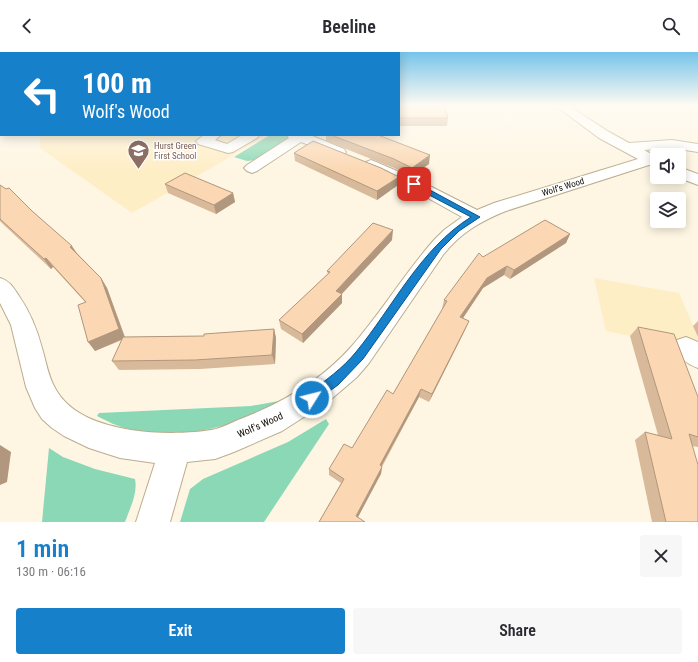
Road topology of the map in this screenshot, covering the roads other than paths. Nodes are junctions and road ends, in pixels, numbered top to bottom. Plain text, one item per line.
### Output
1 (594, 128) edge
2 (212, 136) edge
3 (250, 136) edge
4 (299, 136) edge
5 (626, 147) junction
6 (698, 148) edge
7 (650, 159) edge
8 (650, 162) edge
9 (252, 168) dead end
10 (686, 175) edge
11 (698, 180) edge
12 (476, 217) junction
13 (0, 286) edge
14 (175, 449) junction
15 (153, 522) edge

1 - 5 street
2 - 3 street
4 - 9 street
4 - 12 street
5 - 6 street
5 - 7 street
8 - 12 street, Wolf's Wood
10 - 11 street
12 - 14 street, Wolf's Wood
13 - 14 street, Wolf's Wood
14 - 15 street

